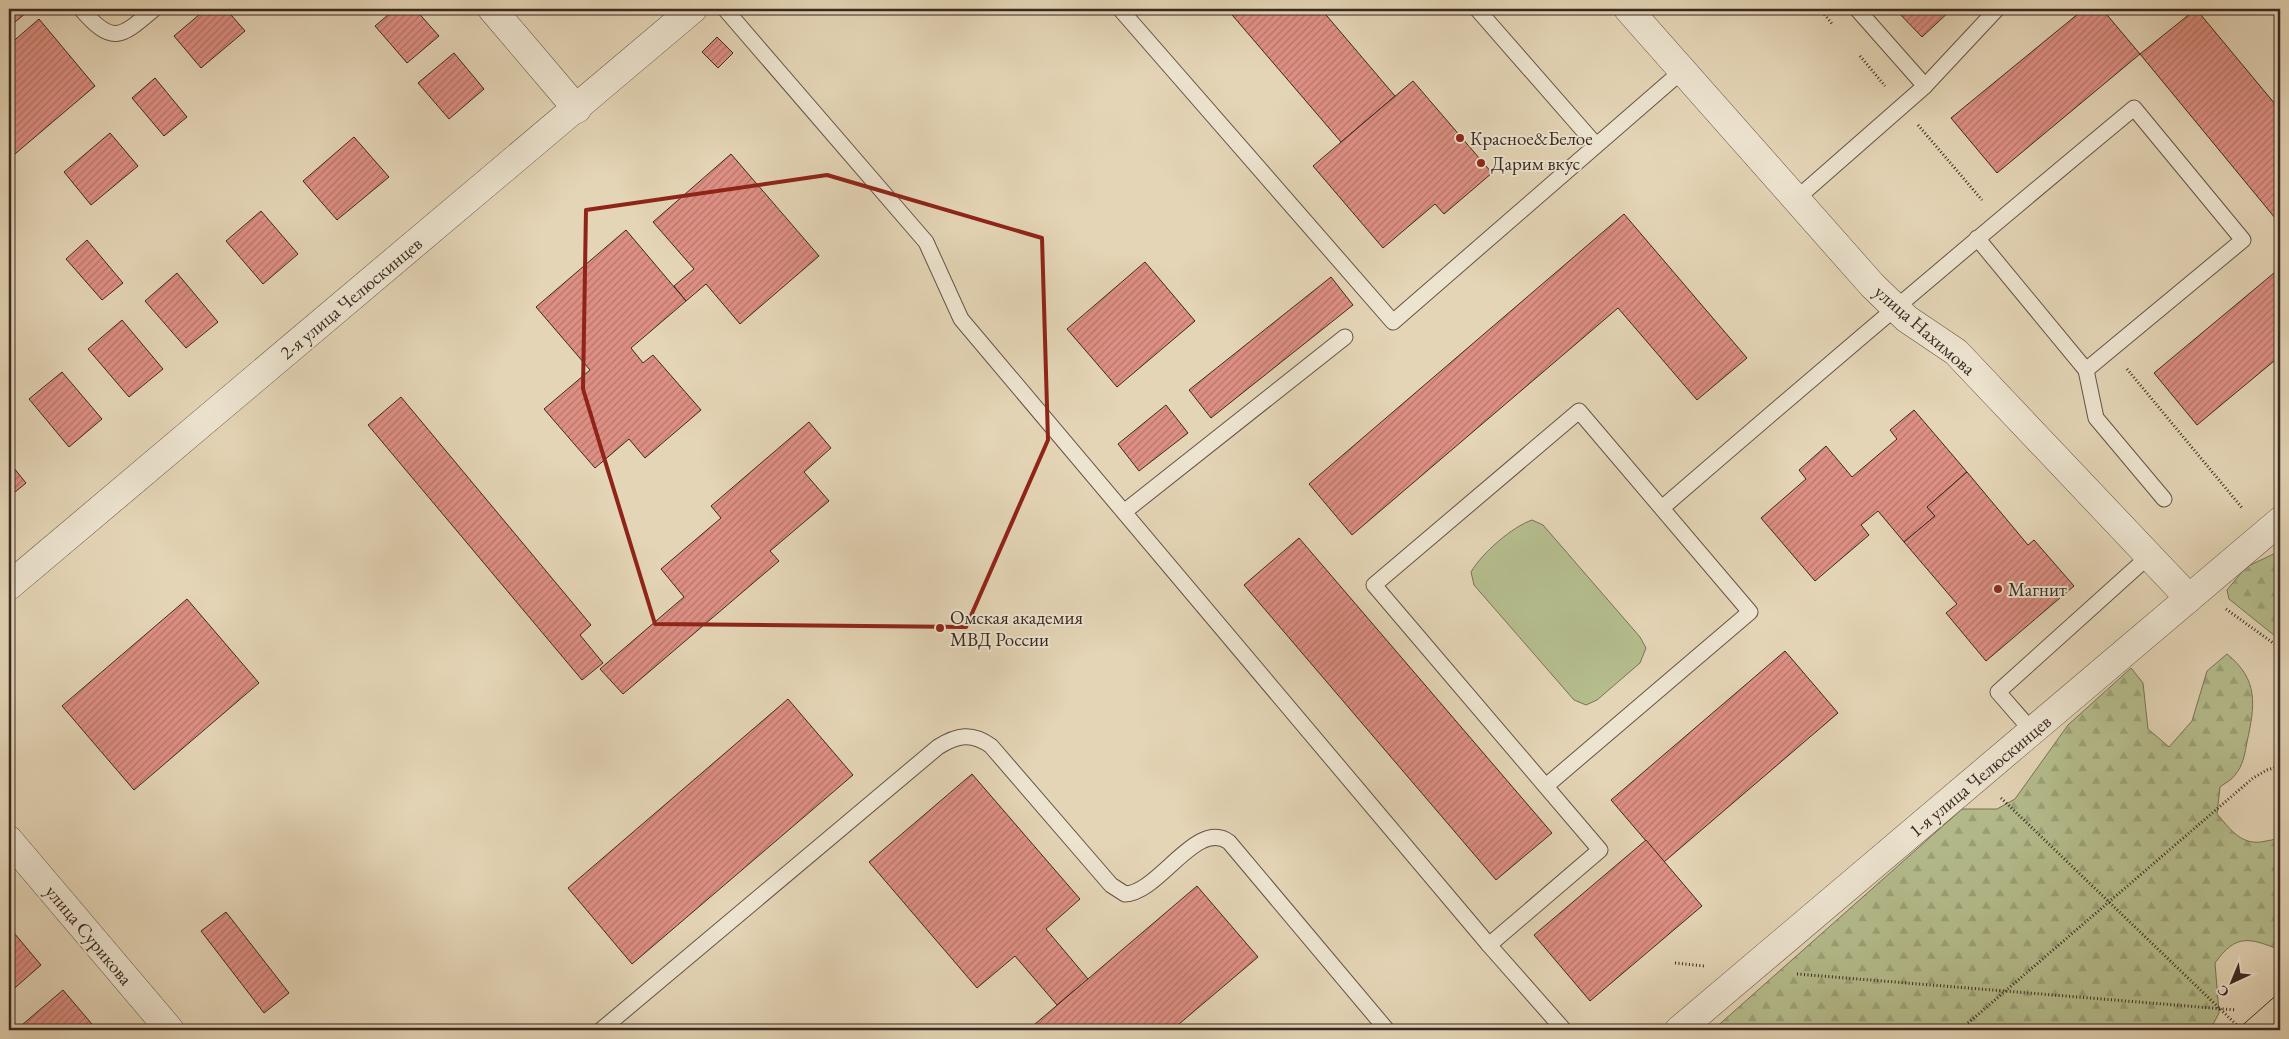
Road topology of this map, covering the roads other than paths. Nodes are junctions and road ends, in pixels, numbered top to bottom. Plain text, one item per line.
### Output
1 (81, 9) edge
2 (154, 9) edge
3 (492, 9) edge
4 (693, 9) edge
5 (725, 9) edge
6 (1120, 9) edge
7 (1477, 9) edge
8 (1628, 9) edge
9 (1857, 9) edge
10 (1998, 9) edge
11 (1682, 71) junction
12 (1925, 86) junction
13 (577, 109) junction
14 (1596, 145) junction
15 (1795, 200) junction
16 (1977, 238) junction
17 (1893, 308) junction
18 (1346, 337) dead end
19 (2086, 370) junction
20 (2164, 499) dead end
21 (1662, 508) junction
22 (1124, 512) junction
23 (2280, 521) edge
24 (2149, 556) junction
25 (9, 586) edge
26 (2194, 594) junction
27 (2032, 731) junction
28 (1546, 786) junction
29 (9, 840) edge
30 (1489, 945) junction
31 (170, 1030) edge
32 (601, 1030) edge
33 (1387, 1030) edge
34 (1564, 1030) edge
35 (1679, 1030) edge

1 - 2 lane
3 - 13 street
4 - 13 street, 2-я улица Челюскинцев
5 - 22 lane
6 - 14 lane
7 - 14 lane
8 - 11 street, улица Нахимова
9 - 12 lane
10 - 12 lane
11 - 14 lane
11 - 15 street, улица Нахимова
12 - 15 lane
13 - 25 street, 2-я улица Челюскинцев
15 - 17 street, улица Нахимова
16 - 17 lane
16 - 19 lane
16 - 19 lane
17 - 21 lane
17 - 24 street, улица Нахимова
18 - 22 lane
19 - 20 lane
21 - 28 lane
21 - 28 lane
22 - 30 lane
23 - 26 street, 1-я улица Челюскинцев
24 - 26 street, улица Нахимова
24 - 27 lane
26 - 27 street, 1-я улица Челюскинцев
27 - 35 street, 1-я улица Челюскинцев
28 - 30 lane
29 - 31 street, улица Сурикова
30 - 34 lane
32 - 33 lane

